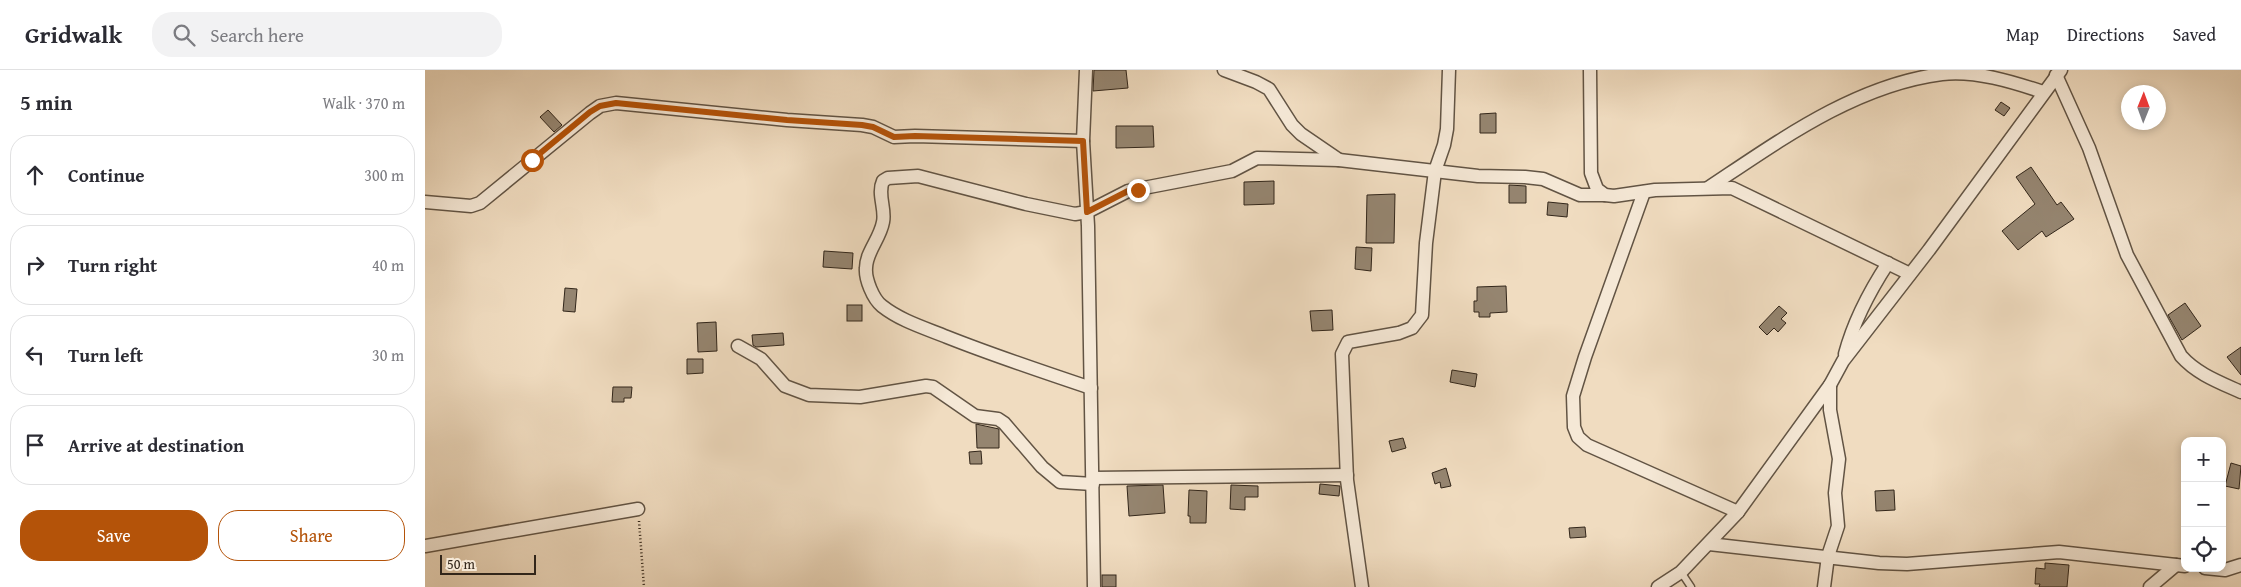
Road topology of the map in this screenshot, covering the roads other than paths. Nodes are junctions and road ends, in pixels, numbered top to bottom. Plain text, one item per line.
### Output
1 (1087, 70) edge
2 (1224, 70) edge
3 (1449, 70) edge
4 (1590, 70) edge
5 (2059, 72) edge
6 (2009, 75) edge
7 (2043, 92) junction
8 (1083, 141) junction
9 (1339, 160) junction
10 (1435, 171) junction
11 (1708, 188) junction
12 (1644, 192) junction
13 (1605, 195) junction
14 (425, 202) edge
15 (1087, 212) junction
16 (1888, 263) junction
17 (1910, 274) junction
18 (739, 346) dead end
19 (1843, 361) junction
20 (1830, 384) junction
21 (1091, 388) junction
22 (2241, 392) edge
23 (1347, 475) junction
24 (1093, 481) junction
25 (638, 509) road end
26 (1738, 512) junction
27 (1709, 544) junction
28 (425, 546) edge
29 (1828, 556) junction
30 (2180, 565) edge
31 (2241, 565) edge
32 (2226, 570) edge
33 (1681, 572) junction
34 (1094, 587) edge
35 (1362, 587) edge
36 (1658, 587) edge
37 (1691, 587) edge
38 (1824, 587) edge
39 (2150, 587) edge

1 - 8 street
2 - 9 street
3 - 10 street
4 - 13 street
5 - 7 street
5 - 22 street
6 - 7 street
6 - 11 street
7 - 17 street
8 - 14 street
8 - 15 street
9 - 10 street
9 - 15 street
10 - 13 street
10 - 23 street
11 - 12 street
11 - 16 street
12 - 13 street
12 - 26 street
15 - 21 street
15 - 21 street
16 - 17 street
16 - 19 street
17 - 19 street
18 - 24 street
19 - 20 street
20 - 26 street
20 - 29 street
21 - 24 street
23 - 24 street
23 - 35 street
24 - 34 street
25 - 28 street
26 - 27 street
27 - 29 street
27 - 33 street
29 - 30 street
29 - 38 street
30 - 39 street
31 - 32 street
33 - 36 street
33 - 37 lane

